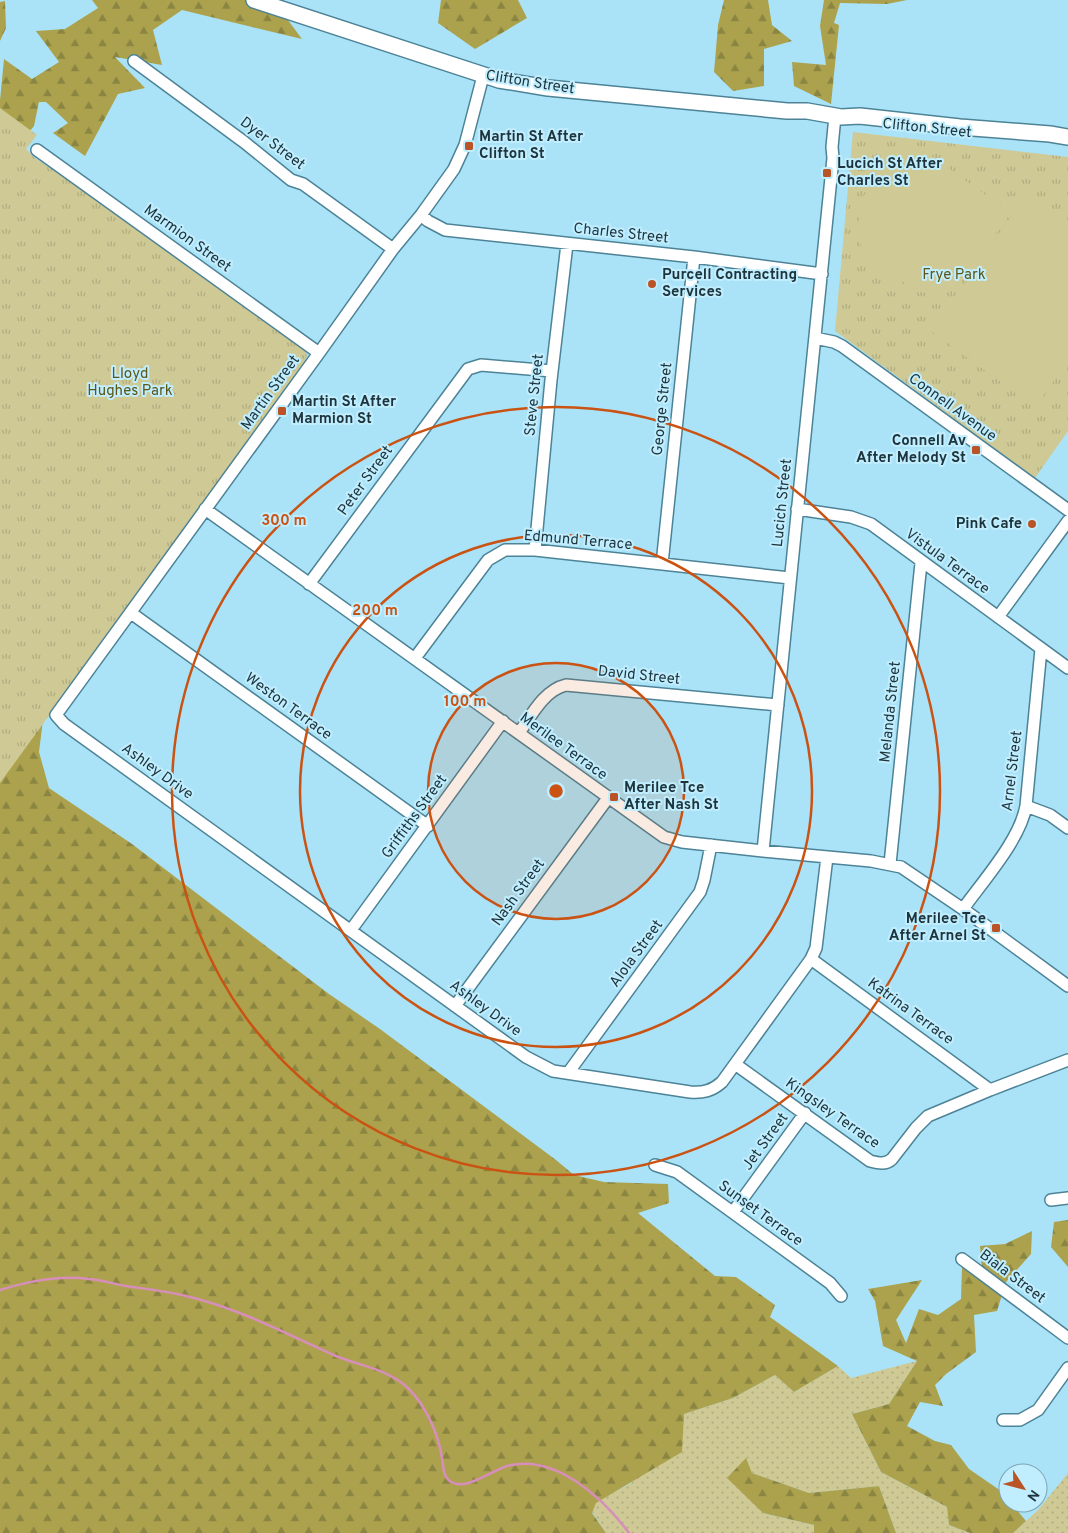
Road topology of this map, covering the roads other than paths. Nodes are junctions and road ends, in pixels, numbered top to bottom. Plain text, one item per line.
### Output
1 (254, 0) edge
2 (134, 61) dead end
3 (483, 76) junction
4 (838, 120) junction
5 (1068, 137) edge
6 (1068, 145) edge
7 (37, 150) dead end
8 (421, 215) junction
9 (567, 244) junction
10 (393, 249) junction
11 (694, 257) junction
12 (822, 274) junction
13 (815, 338) junction
14 (319, 353) junction
15 (552, 371) junction
16 (205, 508) junction
17 (797, 509) junction
18 (1068, 510) edge
19 (1068, 521) edge
20 (535, 550) junction
21 (922, 563) junction
22 (662, 564) junction
23 (790, 578) junction
24 (309, 584) junction
25 (131, 613) junction
26 (998, 617) junction
27 (1041, 649) junction
28 (415, 658) junction
29 (1068, 668) edge
30 (778, 705) junction
31 (56, 715) joint
32 (502, 721) junction
33 (519, 733) junction
34 (608, 798) junction
35 (1026, 806) junction
36 (428, 826) junction
37 (1068, 828) edge
38 (711, 845) junction
39 (763, 851) junction
40 (827, 857) junction
41 (890, 864) junction
42 (963, 909) junction
43 (351, 930) junction
44 (811, 959) junction
45 (1068, 986) edge
46 (455, 1006) junction
47 (1068, 1060) edge
48 (735, 1064) junction
49 (568, 1073) junction
50 (990, 1090) junction
51 (805, 1114) junction
52 (655, 1165) dead end
53 (1068, 1198) edge
54 (1051, 1200) dead end
55 (733, 1212) junction
56 (962, 1259) dead end
57 (841, 1296) dead end
58 (1068, 1338) edge
59 (1068, 1368) edge
60 (1003, 1420) dead end

1 - 3 main road, Clifton Street
2 - 10 street, Dyer Street
3 - 4 main road, Clifton Street
3 - 8 street, Martin Street
4 - 5 main road, Clifton Street
4 - 6 main road, Clifton Street
4 - 12 street, Lucich Street
7 - 14 street, Marmion Street
8 - 9 street, Charles Street
8 - 10 street, Martin Street
9 - 11 street, Charles Street
9 - 15 street, Steve Street
10 - 14 street, Martin Street
11 - 12 street, Charles Street
11 - 22 street, George Street
12 - 13 street, Lucich Street
13 - 17 street, Lucich Street
13 - 18 street, Connell Avenue
14 - 16 street, Martin Street
15 - 20 street, Steve Street
15 - 24 street, Peter Street
16 - 24 street, Merilee Terrace
16 - 25 street, Martin Street
17 - 21 street, Vistula Terrace
17 - 23 street, Lucich Street
19 - 26 street
20 - 22 street, Edmund Terrace
20 - 28 street, Edmund Terrace
21 - 26 street, Vistula Terrace
21 - 41 street, Melanda Street
22 - 23 street, Edmund Terrace
23 - 30 street, Lucich Street
24 - 28 street, Merilee Terrace
25 - 31 street, Martin Street
25 - 36 street, Weston Terrace
26 - 27 street, Vistula Terrace
27 - 29 street, Vistula Terrace
27 - 35 street, Arnel Street
28 - 32 street, Merilee Terrace
30 - 33 street, David Street
30 - 39 street, Lucich Street
31 - 43 street, Ashley Drive
32 - 33 street, Merilee Terrace
32 - 36 street, Griffiths Street
33 - 34 street, Merilee Terrace
34 - 38 street, Merilee Terrace
34 - 46 street, Nash Street
35 - 37 street
35 - 42 street, Arnel Street
36 - 43 street, Griffiths Street
38 - 39 street, Merilee Terrace
38 - 49 street, Alola Street
39 - 40 street, Merilee Terrace
40 - 41 street, Merilee Terrace
40 - 44 street, Ashley Drive
41 - 42 street, Merilee Terrace
42 - 45 street, Merilee Terrace
43 - 46 street, Ashley Drive
44 - 48 street, Ashley Drive
44 - 50 street, Katrina Terrace
46 - 49 street, Ashley Drive
47 - 50 street, Kingsley Terrace
48 - 49 street, Ashley Drive
48 - 51 street, Kingsley Terrace
50 - 51 street, Kingsley Terrace
51 - 55 street, Jet Street
52 - 55 street, Sunset Terrace
53 - 54 street
55 - 57 street, Sunset Terrace
56 - 58 street, Biala Street
59 - 60 street

